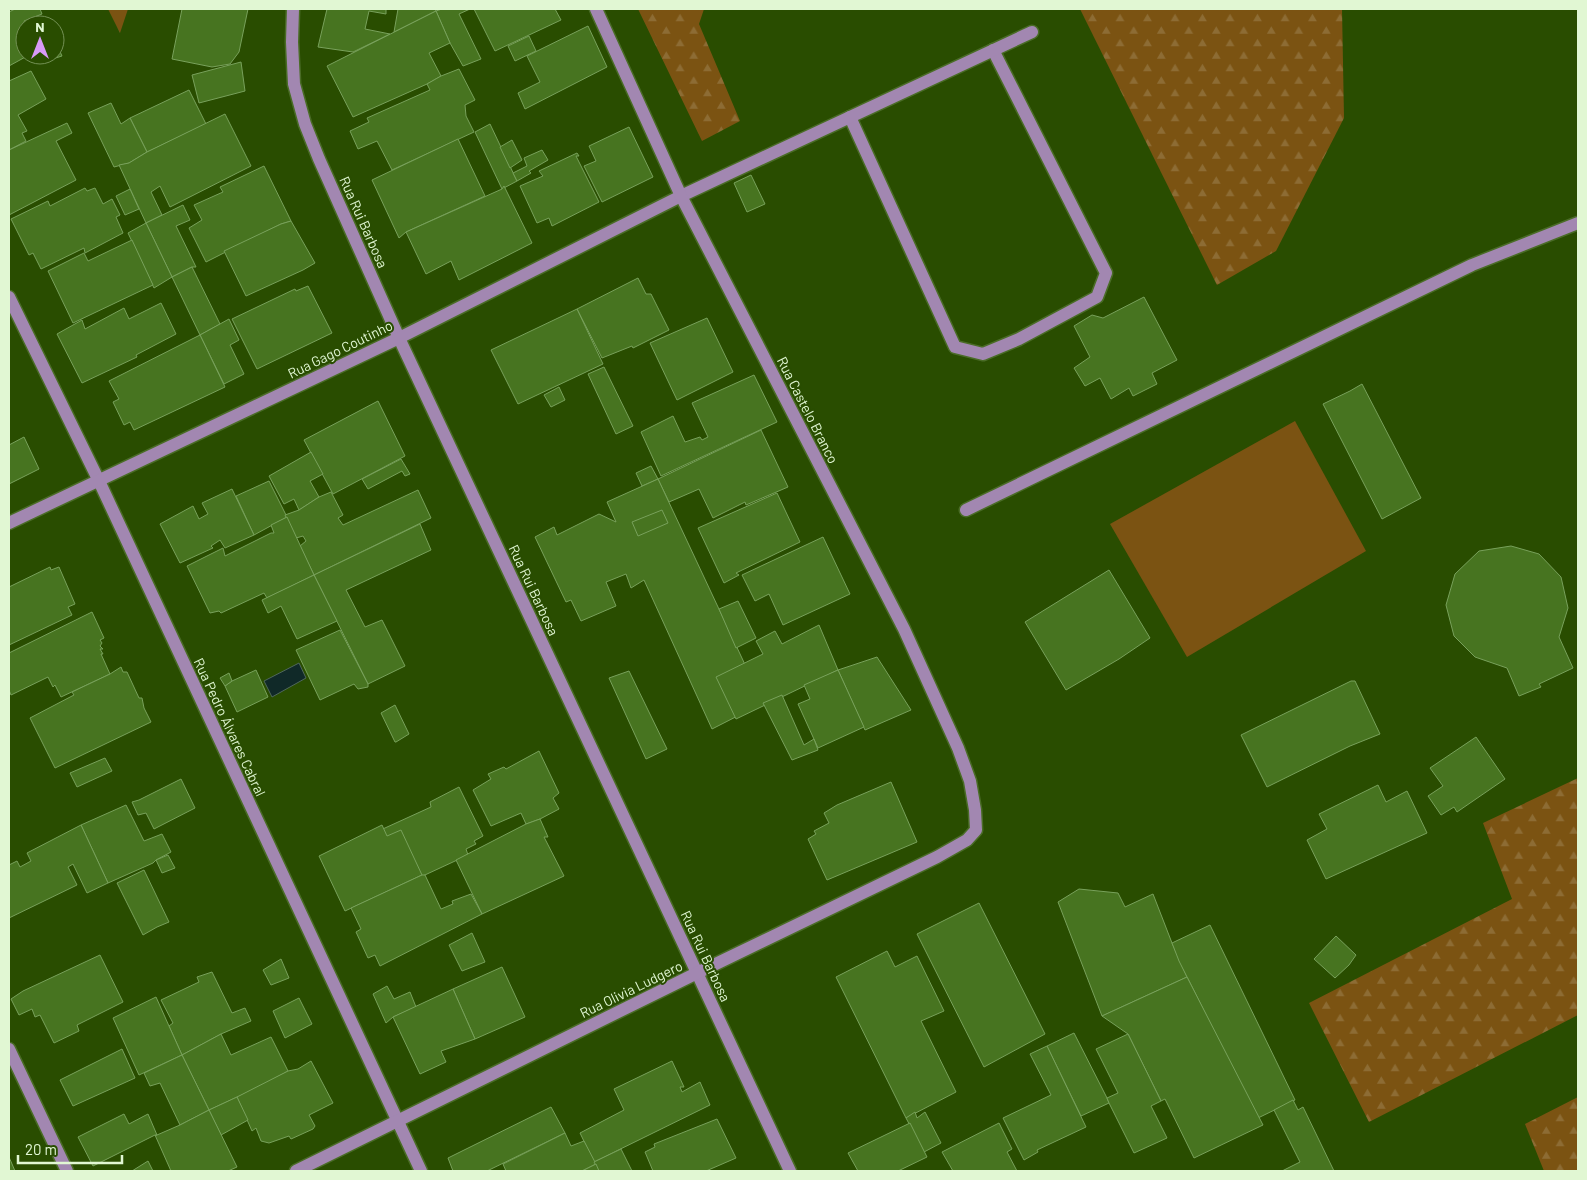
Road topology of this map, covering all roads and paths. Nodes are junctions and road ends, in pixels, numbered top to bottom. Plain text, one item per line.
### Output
1 (292, 9) edge
2 (596, 9) edge
3 (1032, 32) dead end
4 (993, 50) junction
5 (850, 117) junction
6 (681, 196) junction
7 (1578, 223) edge
8 (9, 297) edge
9 (399, 338) junction
10 (99, 481) junction
11 (966, 510) dead end
12 (9, 523) edge
13 (976, 830) joint
14 (697, 973) junction
15 (9, 1049) edge
16 (396, 1121) junction
17 (67, 1171) edge
18 (296, 1171) edge
19 (421, 1171) edge
20 (790, 1171) edge

1 - 9 street, Rua Rui Barbosa
2 - 6 street, Rua Castelo Branco
3 - 4 street, Rua Gago Coutinho
4 - 5 street, Rua Gago Coutinho
4 - 5 street
5 - 6 street, Rua Gago Coutinho
6 - 9 street, Rua Gago Coutinho
6 - 13 street, Rua Castelo Branco
7 - 11 street
8 - 10 street, Rua Pedro Álvares Cabral
9 - 10 street, Rua Gago Coutinho
9 - 14 street, Rua Rui Barbosa
10 - 12 street, Rua Gago Coutinho
10 - 16 street, Rua Pedro Álvares Cabral
13 - 14 street, Rua Olivia Ludgero
14 - 16 street, Rua Olivia Ludgero
14 - 20 street, Rua Rui Barbosa
15 - 17 street
16 - 18 street, Rua Olivia Ludgero
16 - 19 street, Rua Pedro Álvares Cabral

